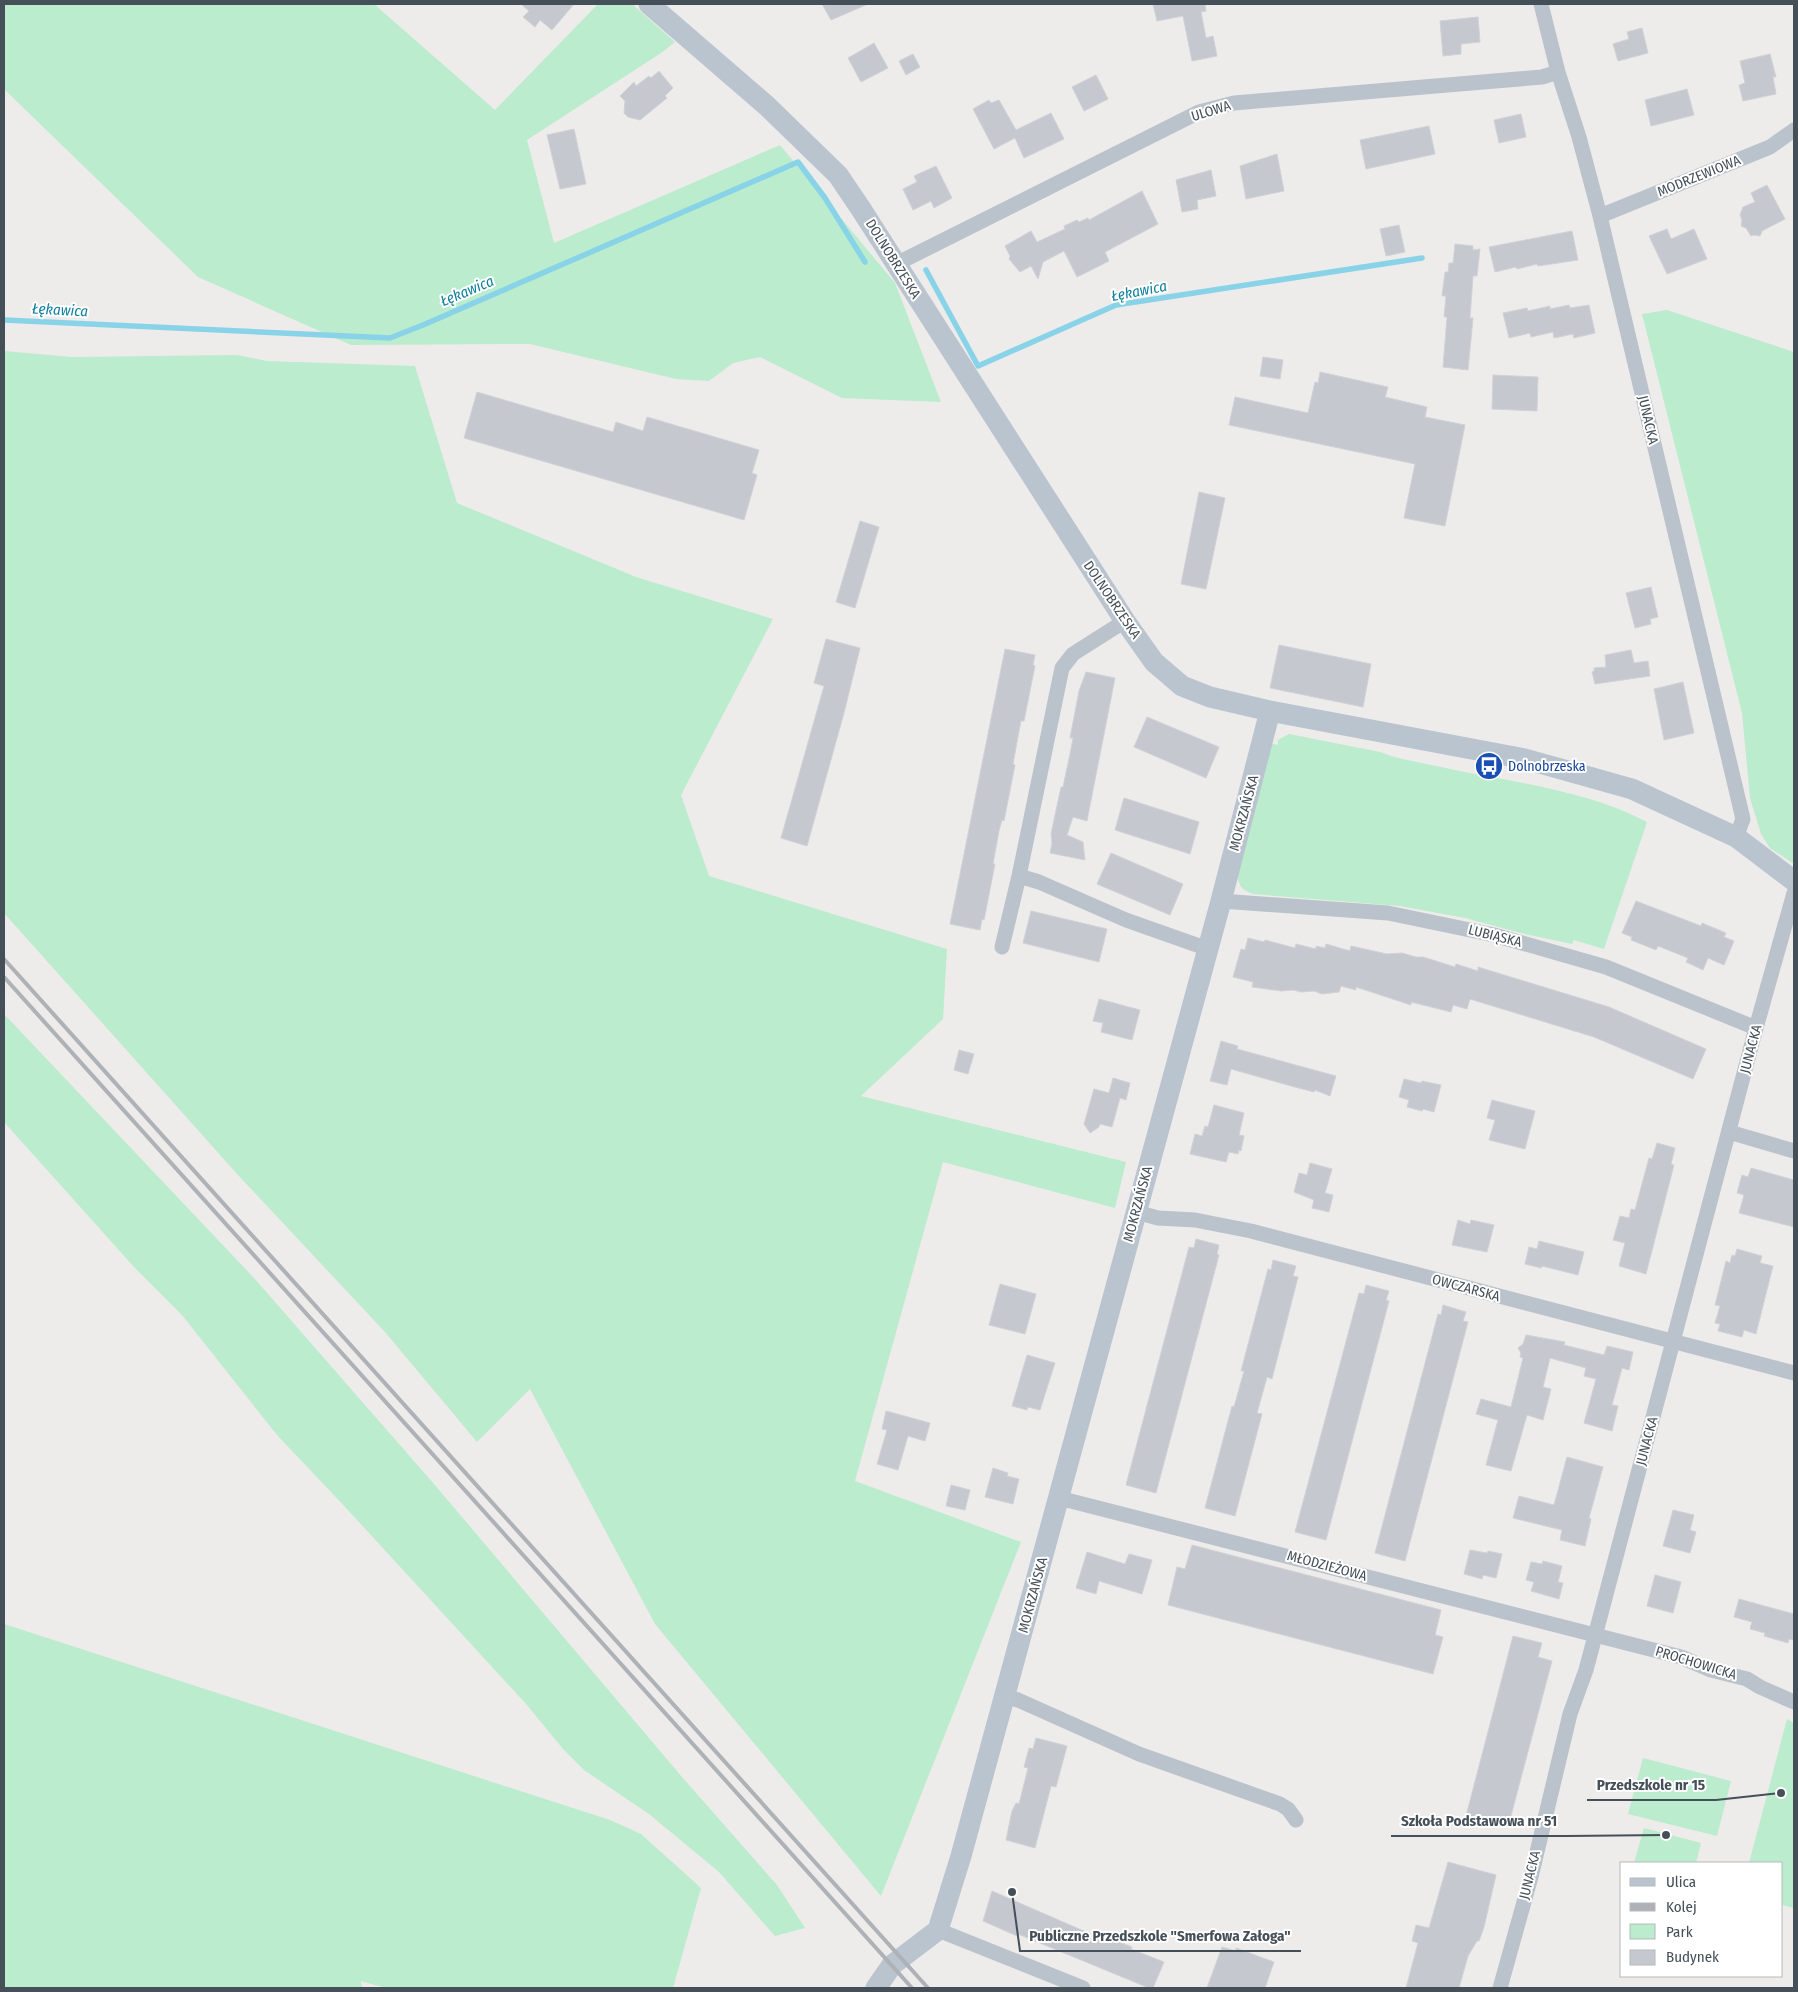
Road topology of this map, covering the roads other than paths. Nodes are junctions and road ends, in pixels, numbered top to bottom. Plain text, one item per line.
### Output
1 (649, 4) edge
2 (1541, 4) edge
3 (1558, 72) junction
4 (1794, 130) edge
5 (1600, 216) junction
6 (896, 264) junction
7 (1125, 621) junction
8 (1270, 711) junction
9 (1736, 837) junction
10 (1019, 876) junction
11 (1794, 881) edge
12 (1794, 893) edge
13 (1221, 900) junction
14 (1002, 947) dead end
15 (1208, 948) junction
16 (1756, 1028) junction
17 (1729, 1132) junction
18 (1794, 1151) edge
19 (1136, 1212) junction
20 (1674, 1342) junction
21 (1794, 1374) edge
22 (1059, 1498) junction
23 (1594, 1635) junction
24 (1005, 1696) junction
25 (1794, 1702) edge
26 (1296, 1820) dead end
27 (938, 1930) junction
28 (876, 1988) edge
29 (1083, 1988) edge
30 (1500, 1988) edge

1 - 6 street, DOLNOBRZESKA
2 - 3 street, JUNACKA
3 - 5 street, JUNACKA
3 - 6 street, ULOWA
4 - 5 street, MODRZEWIOWA
5 - 9 street, JUNACKA
6 - 7 street, DOLNOBRZESKA
7 - 8 street, DOLNOBRZESKA
7 - 10 street
8 - 9 street, DOLNOBRZESKA
8 - 13 street, MOKRZAŃSKA
9 - 11 street, DOLNOBRZESKA
10 - 14 street
10 - 15 street
12 - 16 street, JUNACKA
13 - 15 street, MOKRZAŃSKA
13 - 16 street, LUBIĄSKA
15 - 19 street, MOKRZAŃSKA
16 - 17 street, JUNACKA
17 - 18 street
17 - 20 street, JUNACKA
19 - 20 street, OWCZARSKA
19 - 22 street, MOKRZAŃSKA
20 - 21 street, OWCZARSKA
20 - 23 street, JUNACKA
22 - 23 street, MŁODZIEŻOWA
22 - 24 street, MOKRZAŃSKA
23 - 25 street, PROCHOWICKA
23 - 30 street, JUNACKA
24 - 26 street
24 - 27 street, MOKRZAŃSKA
27 - 28 street
27 - 29 street

